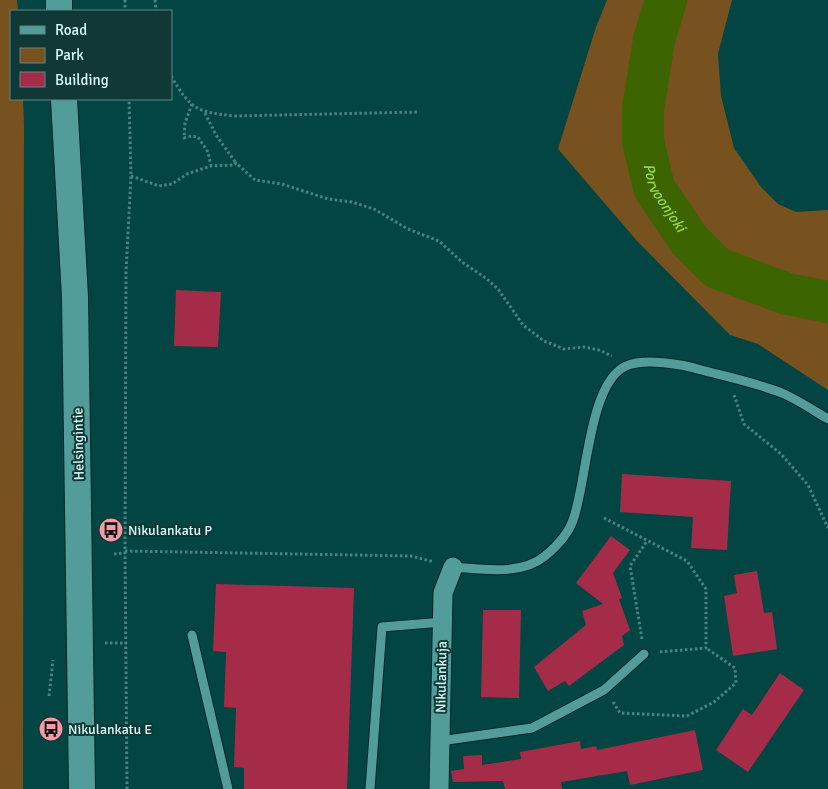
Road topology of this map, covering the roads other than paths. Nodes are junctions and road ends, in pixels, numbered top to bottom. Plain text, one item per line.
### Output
1 (64, 100) edge
2 (828, 419) edge
3 (453, 567) joint
4 (443, 622) junction
5 (192, 635) dead end
6 (644, 654) road end
7 (440, 741) junction
8 (82, 789) edge
9 (228, 789) edge
10 (370, 789) edge
11 (439, 789) edge

1 - 8 main road, Helsingintie
2 - 3 lane
3 - 4 street, Nikulankuja
4 - 7 street, Nikulankuja
4 - 10 lane
5 - 9 lane
6 - 7 lane
7 - 11 street, Nikulankuja

